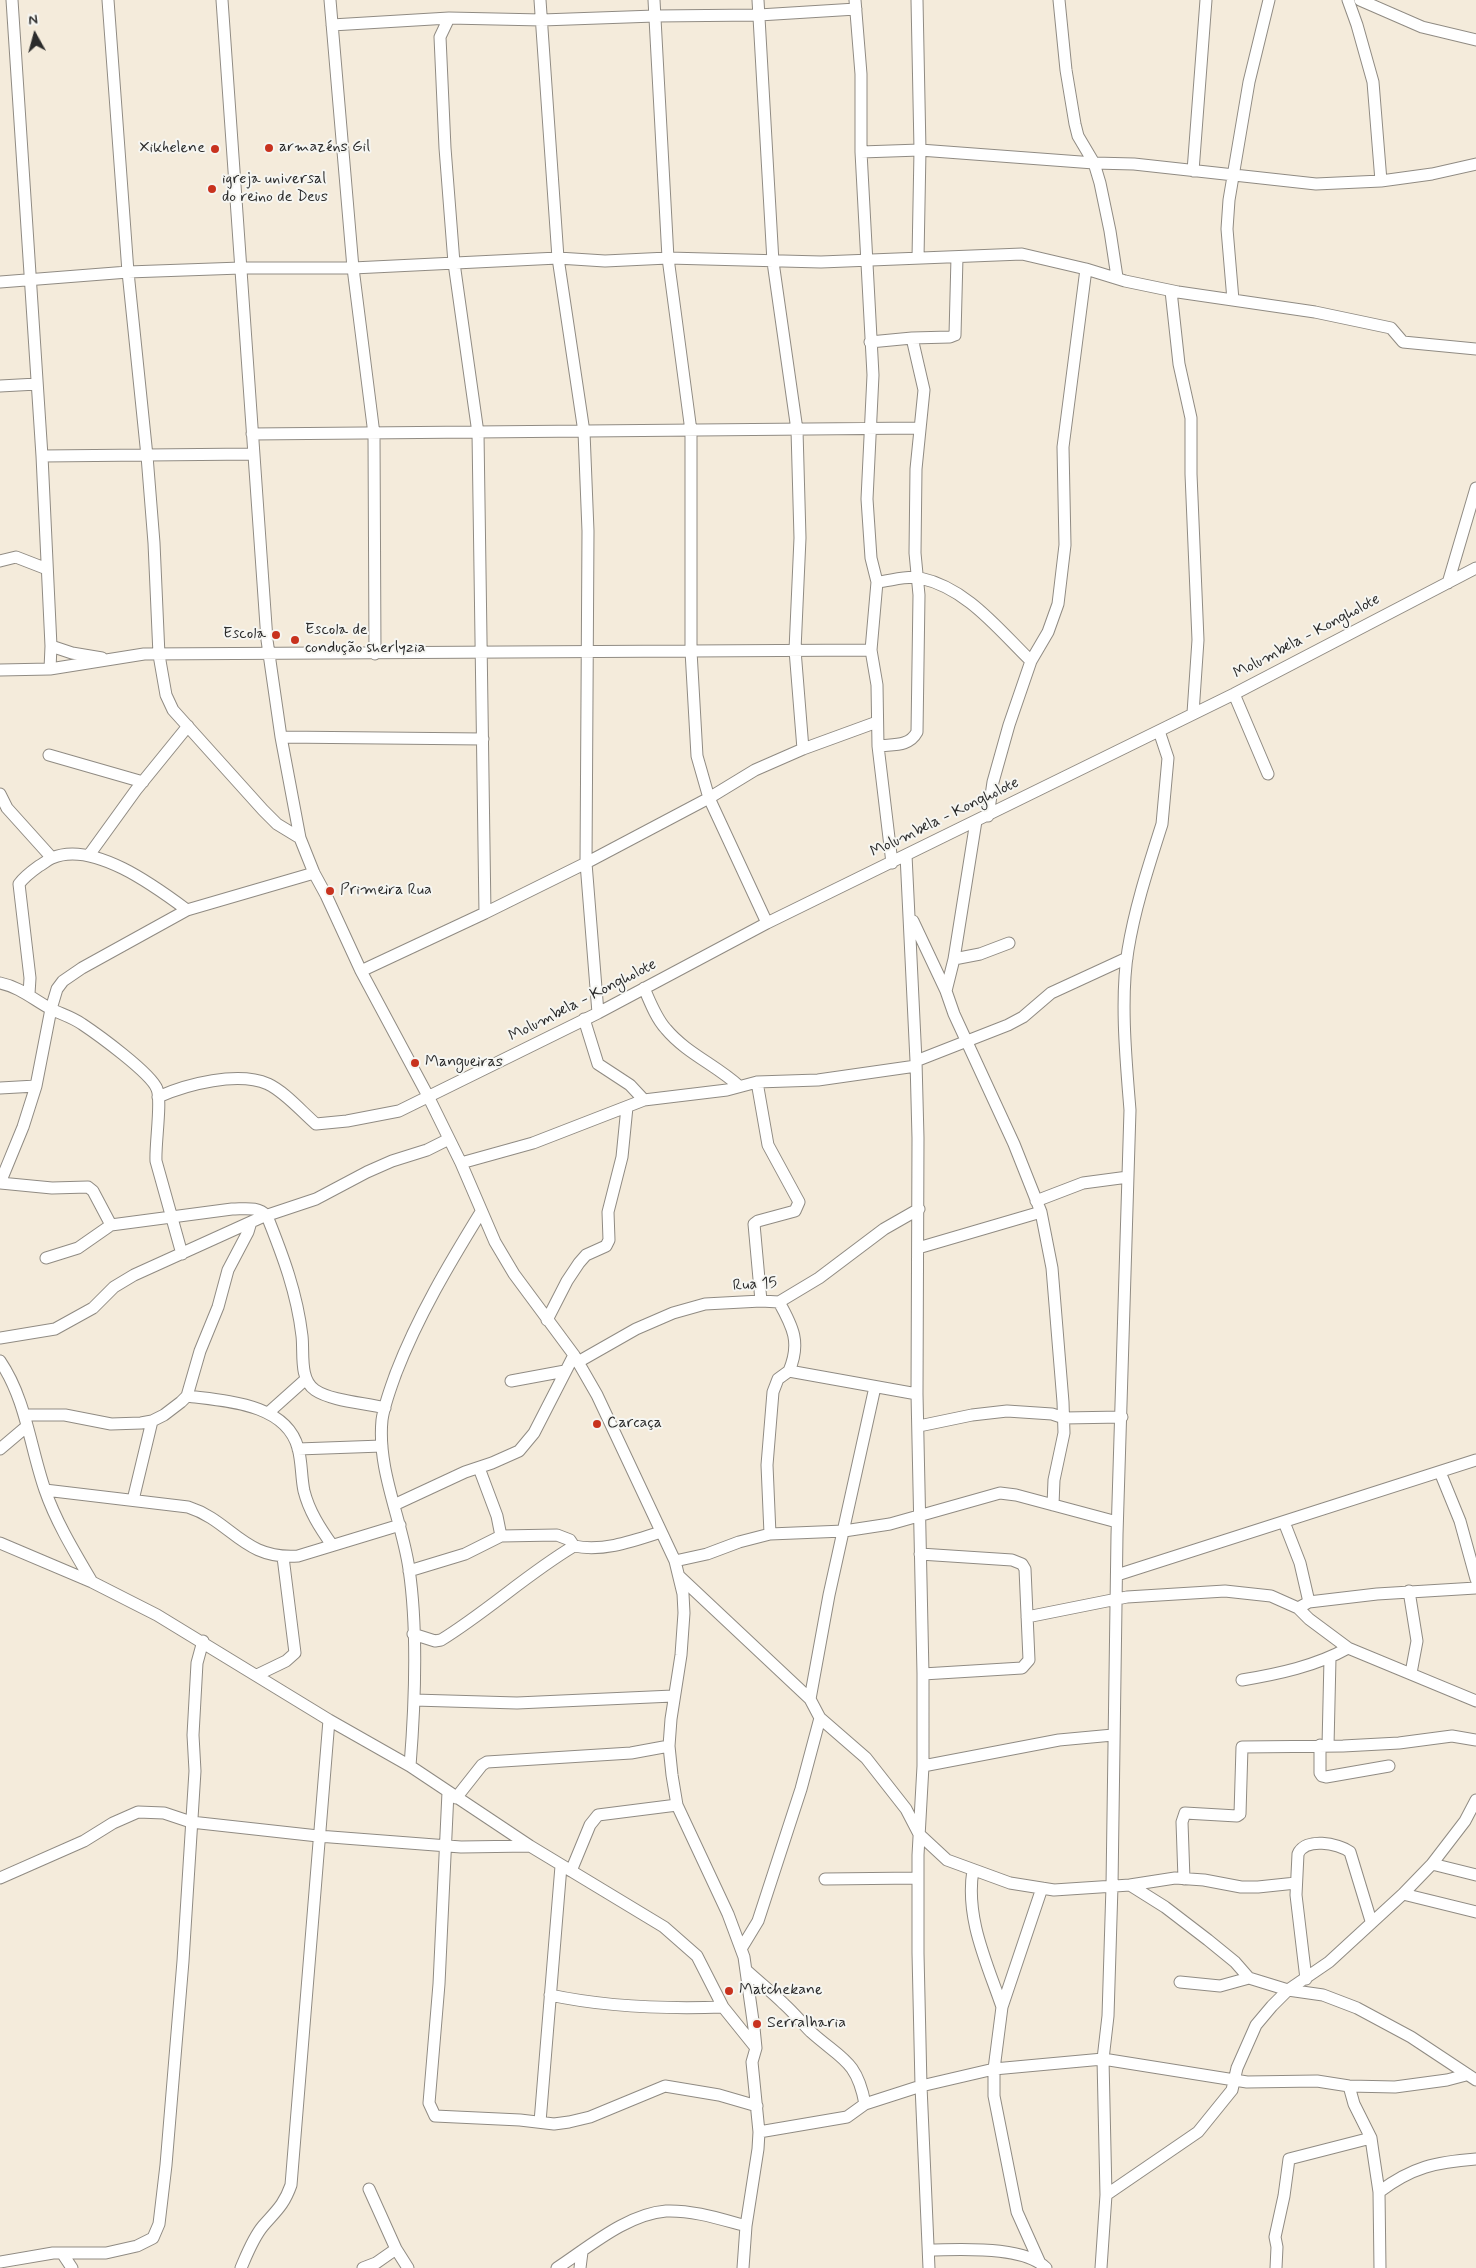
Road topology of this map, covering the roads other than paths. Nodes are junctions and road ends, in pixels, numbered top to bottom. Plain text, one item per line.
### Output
1 (12, 0) edge
2 (108, 0) edge
3 (222, 0) edge
4 (330, 0) edge
5 (654, 0) edge
6 (758, 0) edge
7 (917, 0) edge
8 (1059, 0) edge
9 (1206, 0) edge
10 (1269, 0) edge
11 (1348, 0) edge
12 (1360, 0) edge
13 (540, 2) edge
14 (855, 5) edge
15 (759, 15) junction
16 (655, 16) junction
17 (449, 18) junction
18 (424, 19) junction
19 (526, 19) junction
20 (542, 20) junction
21 (332, 25) junction
22 (440, 37) junction
23 (1476, 40) edge
24 (920, 150) junction
25 (861, 152) junction
26 (1094, 164) junction
27 (1476, 164) edge
28 (1193, 171) junction
29 (1234, 176) junction
30 (1381, 181) junction
31 (957, 257) junction
32 (558, 258) junction
33 (668, 258) junction
34 (918, 258) junction
35 (867, 260) junction
36 (772, 262) junction
37 (454, 263) junction
38 (241, 268) junction
39 (353, 268) junction
40 (1086, 269) junction
41 (128, 272) junction
42 (1117, 277) junction
43 (29, 279) junction
44 (0, 282) edge
45 (1171, 290) junction
46 (1233, 300) junction
47 (912, 338) junction
48 (870, 342) junction
49 (1476, 350) edge
50 (37, 384) junction
51 (0, 386) edge
52 (920, 428) junction
53 (870, 429) junction
54 (797, 430) junction
55 (691, 431) junction
56 (584, 432) junction
57 (478, 433) junction
58 (252, 434) junction
59 (374, 434) junction
60 (253, 454) junction
61 (42, 456) junction
62 (148, 456) junction
63 (1476, 488) edge
64 (0, 561) edge
65 (1476, 568) edge
66 (47, 569) junction
67 (919, 578) junction
68 (877, 582) junction
69 (1448, 582) junction
70 (51, 646) junction
71 (794, 650) junction
72 (871, 650) junction
73 (691, 651) junction
74 (588, 652) junction
75 (482, 653) junction
76 (269, 654) junction
77 (375, 654) junction
78 (159, 655) junction
79 (109, 660) junction
80 (1030, 661) junction
81 (50, 669) junction
82 (0, 670) edge
83 (1234, 694) junction
84 (1193, 714) junction
85 (877, 722) junction
86 (188, 726) junction
87 (1160, 731) junction
88 (281, 737) junction
89 (483, 739) junction
90 (878, 746) junction
91 (803, 749) junction
92 (50, 755) dead end
93 (1268, 774) dead end
94 (143, 782) junction
95 (0, 794) edge
96 (709, 798) junction
97 (988, 816) junction
98 (976, 821) junction
99 (300, 838) junction
100 (89, 855) junction
101 (906, 855) junction
102 (52, 858) junction
103 (586, 862) junction
104 (892, 863) junction
105 (314, 872) junction
106 (187, 910) junction
107 (485, 913) junction
108 (910, 915) junction
109 (767, 923) junction
110 (1009, 943) dead end
111 (1127, 958) junction
112 (954, 959) junction
113 (361, 971) junction
114 (0, 983) edge
115 (644, 988) junction
116 (946, 990) junction
117 (29, 994) junction
118 (51, 1009) junction
119 (598, 1013) junction
120 (584, 1019) junction
121 (966, 1040) junction
122 (916, 1064) junction
123 (757, 1082) junction
124 (36, 1086) junction
125 (739, 1086) junction
126 (0, 1088) edge
127 (428, 1096) junction
128 (158, 1097) junction
129 (644, 1100) junction
130 (626, 1107) junction
131 (449, 1140) junction
132 (461, 1163) junction
133 (1128, 1176) junction
134 (0, 1183) edge
135 (1036, 1201) junction
136 (919, 1209) junction
137 (481, 1212) junction
138 (1041, 1212) junction
139 (267, 1216) junction
140 (170, 1217) junction
141 (251, 1222) junction
142 (111, 1225) junction
143 (918, 1248) junction
144 (182, 1254) junction
145 (46, 1258) dead end
146 (761, 1301) junction
147 (779, 1302) junction
148 (546, 1320) junction
149 (0, 1338) edge
150 (576, 1359) junction
151 (0, 1361) edge
152 (565, 1371) junction
153 (789, 1371) junction
154 (306, 1379) junction
155 (512, 1381) dead end
156 (875, 1387) junction
157 (917, 1394) junction
158 (187, 1396) junction
159 (385, 1408) junction
160 (268, 1414) junction
161 (1122, 1417) junction
162 (1064, 1418) junction
163 (26, 1421) junction
164 (152, 1421) junction
165 (918, 1426) junction
166 (382, 1446) junction
167 (0, 1449) edge
168 (298, 1449) junction
169 (1476, 1460) edge
170 (479, 1468) junction
171 (1440, 1472) junction
172 (45, 1490) junction
173 (133, 1500) junction
174 (394, 1505) junction
175 (1053, 1505) junction
176 (919, 1517) junction
177 (1117, 1522) junction
178 (1284, 1522) junction
179 (400, 1525) junction
180 (844, 1531) junction
181 (661, 1532) junction
182 (770, 1534) junction
183 (501, 1536) junction
184 (0, 1543) edge
185 (332, 1545) junction
186 (574, 1546) junction
187 (920, 1554) junction
188 (283, 1557) junction
189 (675, 1561) junction
190 (409, 1571) junction
191 (679, 1575) junction
192 (1117, 1575) junction
193 (1476, 1579) edge
194 (92, 1582) junction
195 (1476, 1588) edge
196 (1409, 1591) junction
197 (1117, 1600) junction
198 (1309, 1602) junction
199 (1298, 1608) junction
200 (1027, 1617) junction
201 (413, 1634) junction
202 (203, 1641) junction
203 (1348, 1648) junction
204 (1330, 1658) junction
205 (1411, 1673) junction
206 (257, 1674) junction
207 (923, 1674) junction
208 (1242, 1680) dead end
209 (673, 1696) junction
210 (810, 1699) junction
211 (414, 1700) junction
212 (1476, 1701) edge
213 (820, 1718) junction
214 (329, 1720) junction
215 (1113, 1735) junction
216 (1476, 1740) edge
217 (1324, 1745) junction
218 (669, 1746) junction
219 (410, 1766) junction
220 (922, 1766) junction
221 (1389, 1766) dead end
222 (452, 1795) junction
223 (1476, 1800) edge
224 (677, 1805) junction
225 (191, 1822) junction
226 (919, 1834) junction
227 (318, 1836) junction
228 (446, 1845) junction
229 (530, 1846) junction
230 (1432, 1864) junction
231 (566, 1868) junction
232 (973, 1870) junction
233 (1476, 1876) edge
234 (0, 1878) edge
235 (918, 1878) junction
236 (1184, 1879) junction
237 (825, 1880) dead end
238 (1296, 1883) junction
239 (1130, 1885) junction
240 (1112, 1886) junction
241 (1042, 1888) junction
242 (1403, 1894) junction
243 (1476, 1912) edge
244 (1371, 1921) junction
245 (741, 1948) junction
246 (746, 1970) junction
247 (1249, 1978) junction
248 (1306, 1979) junction
249 (1180, 1982) dead end
250 (1288, 1990) junction
251 (550, 1995) junction
252 (723, 2007) junction
253 (1002, 2007) junction
254 (756, 2048) junction
255 (1103, 2059) junction
256 (994, 2069) junction
257 (1471, 2078) edge
258 (1234, 2081) junction
259 (921, 2086) junction
260 (1349, 2086) junction
261 (866, 2104) junction
262 (757, 2106) junction
263 (540, 2122) junction
264 (759, 2132) junction
265 (1371, 2138) junction
266 (1476, 2159) edge
267 (369, 2189) dead end
268 (1379, 2192) junction
269 (1106, 2195) junction
270 (746, 2226) junction
271 (396, 2249) junction
272 (929, 2250) junction
273 (582, 2252) junction
274 (62, 2253) junction
275 (2, 2264) edge
276 (1043, 2265) edge
277 (72, 2268) edge
278 (240, 2268) edge
279 (364, 2268) edge
280 (408, 2268) edge
281 (558, 2268) edge
282 (580, 2268) edge
283 (743, 2268) edge
284 (929, 2268) edge
285 (1101, 2268) edge
286 (1276, 2268) edge
287 (1380, 2268) edge

1 - 43 street
2 - 41 street
3 - 38 street
4 - 21 street
5 - 16 street
6 - 15 street
7 - 24 street
8 - 26 street
9 - 28 street
10 - 29 street
11 - 30 street
12 - 23 street
13 - 19 street
13 - 20 street
14 - 15 street
14 - 25 street
15 - 16 street
15 - 36 street
16 - 20 street
16 - 33 street
17 - 18 street
17 - 19 street
17 - 22 street
18 - 21 street
18 - 22 street
19 - 20 street
20 - 32 street
21 - 39 street
22 - 37 street
24 - 25 street
24 - 26 street
24 - 34 street
25 - 35 street
26 - 28 street
26 - 42 street
27 - 30 street
28 - 29 street
29 - 30 street
29 - 46 street
31 - 34 street
31 - 40 street
31 - 47 street
32 - 33 street
32 - 37 street
32 - 56 street
33 - 36 street
33 - 55 street
34 - 35 street
35 - 36 street
35 - 48 street
36 - 54 street
37 - 39 street
37 - 57 street
38 - 39 street
38 - 41 street
38 - 58 street
39 - 59 street
40 - 42 street
40 - 80 street
41 - 43 street
41 - 62 street
42 - 45 street
43 - 44 street
43 - 50 street
45 - 46 street
45 - 84 street
46 - 49 street
47 - 48 street
47 - 52 street
48 - 53 street
50 - 51 street
50 - 61 street
52 - 53 street
52 - 67 street
53 - 54 street
53 - 68 street
54 - 55 street
54 - 71 street
55 - 56 street
55 - 73 street
56 - 57 street
56 - 74 street
57 - 59 street
57 - 75 street
58 - 59 street
58 - 60 street
59 - 77 street
60 - 62 street
60 - 76 street
61 - 62 street
61 - 66 street
62 - 78 street
63 - 69 street
64 - 66 street
65 - 69 street, Molumbela - Kongholote
66 - 70 street
67 - 68 street
67 - 80 street
67 - 90 street
68 - 72 street
69 - 83 street, Molumbela - Kongholote
70 - 79 street
70 - 81 street
71 - 72 street
71 - 73 street
71 - 91 street
72 - 85 street
73 - 74 street
73 - 96 street
74 - 75 street
74 - 103 street
75 - 77 street
75 - 89 street
76 - 77 street
76 - 78 street
76 - 88 street
78 - 79 street
78 - 86 street
79 - 81 street
80 - 97 street
81 - 82 street
83 - 84 street, Molumbela - Kongholote
83 - 93 street
84 - 87 street, Molumbela - Kongholote
85 - 90 street
85 - 91 street
86 - 94 street
86 - 99 street
87 - 97 street, Molumbela - Kongholote
87 - 111 street
88 - 89 street
88 - 99 street
89 - 107 street
90 - 104 street
91 - 96 street
92 - 94 street
94 - 100 street
95 - 102 street
96 - 103 street
96 - 109 street
97 - 98 street, Molumbela - Kongholote
98 - 101 street, Molumbela - Kongholote
98 - 112 street
99 - 105 street
100 - 102 street
100 - 106 street
101 - 104 street, Molumbela - Kongholote
101 - 108 street
102 - 117 street
103 - 107 street
103 - 119 street
104 - 109 street, Molumbela - Kongholote
105 - 106 street
105 - 113 street
106 - 118 street
107 - 113 street
108 - 116 street
108 - 122 street
109 - 115 street, Molumbela - Kongholote
110 - 112 street
111 - 121 street
111 - 133 street
112 - 116 street
113 - 127 street
114 - 117 street
115 - 119 street, Molumbela - Kongholote
115 - 125 street
116 - 121 street
117 - 118 street
118 - 124 street
118 - 128 street
119 - 120 street, Molumbela - Kongholote
120 - 127 street, Molumbela - Kongholote
120 - 129 street
121 - 122 street
121 - 135 street
122 - 123 street
122 - 136 street
123 - 125 street
123 - 146 street
124 - 126 street
124 - 134 street
125 - 129 street
127 - 128 street, Molumbela - Kongholote
127 - 131 street
128 - 140 street
129 - 130 street
130 - 132 street
130 - 148 street
131 - 132 street
131 - 139 street
132 - 137 street
133 - 135 street
133 - 161 street
134 - 142 street
135 - 138 street
136 - 143 street
136 - 147 street, Rua 15
137 - 148 street
137 - 159 street
138 - 143 street
138 - 162 street
139 - 140 street
139 - 141 street
139 - 154 street
140 - 142 street
140 - 144 street
141 - 144 street
141 - 158 street
142 - 145 street
143 - 157 street
144 - 149 street
146 - 147 street, Rua 15
146 - 150 street, Rua 15
147 - 153 street
148 - 150 street
150 - 152 street
150 - 181 street
151 - 163 street
152 - 155 street
152 - 170 street
153 - 156 street
153 - 182 street
154 - 159 street
154 - 160 street
156 - 157 street
156 - 180 street
157 - 165 street
158 - 160 street
158 - 164 street
159 - 166 street
160 - 168 street
161 - 162 street
161 - 177 street
162 - 165 street
162 - 175 street
163 - 164 street
163 - 167 street
163 - 172 street
164 - 173 street
165 - 176 street
166 - 168 street
166 - 174 street
168 - 185 street
169 - 171 street
170 - 174 street
170 - 183 street
171 - 178 street
171 - 193 street
172 - 173 street
172 - 194 street
173 - 188 street
174 - 179 street
175 - 176 street
175 - 177 street
176 - 180 street
176 - 187 street
177 - 192 street
178 - 192 street
178 - 198 street
179 - 185 street
179 - 190 street
180 - 182 street
180 - 210 street
181 - 186 street
181 - 189 street
182 - 189 street
183 - 186 street
183 - 190 street
184 - 194 street
185 - 188 street
186 - 201 street
187 - 200 street
187 - 207 street
188 - 206 street
189 - 191 street
190 - 201 street
191 - 209 street
191 - 210 street
192 - 197 street
194 - 202 street
195 - 196 street
196 - 198 street
196 - 205 street
197 - 199 street
197 - 200 street
197 - 215 street
198 - 199 street
199 - 203 street
200 - 207 street
201 - 211 street
202 - 206 street
202 - 225 street
203 - 204 street
203 - 205 street
204 - 208 street
204 - 217 street
205 - 212 street
206 - 214 street
207 - 220 street
209 - 211 street
209 - 218 street
210 - 213 street
211 - 219 street
213 - 226 street
213 - 245 street
214 - 219 street
214 - 227 street
215 - 220 street
215 - 240 street
216 - 217 street
217 - 221 street
217 - 236 street
218 - 222 street
218 - 224 street
219 - 222 street
220 - 226 street
222 - 228 street
222 - 229 street
223 - 230 street
224 - 231 street
224 - 245 street
225 - 227 street
225 - 234 street
225 - 274 street
226 - 232 street
226 - 235 street
227 - 228 street
227 - 278 street
228 - 229 street
228 - 263 street
229 - 231 street
230 - 233 street
230 - 242 street
231 - 251 street
231 - 252 street
232 - 241 street
232 - 253 street
235 - 237 street
235 - 259 street
236 - 238 street
236 - 239 street
238 - 244 street
238 - 248 street
239 - 240 street
239 - 247 street
240 - 241 street
240 - 255 street
241 - 253 street
242 - 243 street
242 - 244 street
244 - 248 street
245 - 246 street
246 - 254 street
246 - 261 street
247 - 249 street
247 - 250 street
248 - 250 street
250 - 257 street
250 - 258 street
251 - 252 street
251 - 263 street
252 - 254 street
253 - 256 street
254 - 262 street
255 - 256 street
255 - 258 street
255 - 269 street
256 - 259 street
256 - 276 street
257 - 260 street
258 - 260 street
258 - 269 street
259 - 261 street
259 - 272 street
260 - 265 street
261 - 264 street
262 - 263 street
262 - 264 street
264 - 270 street
265 - 268 street
265 - 286 street
266 - 268 street
267 - 271 street
268 - 287 street
269 - 285 street
270 - 273 street
270 - 283 street
271 - 279 street
271 - 280 street
272 - 276 street
272 - 284 street
273 - 281 street
273 - 282 street
274 - 275 street
274 - 277 street

